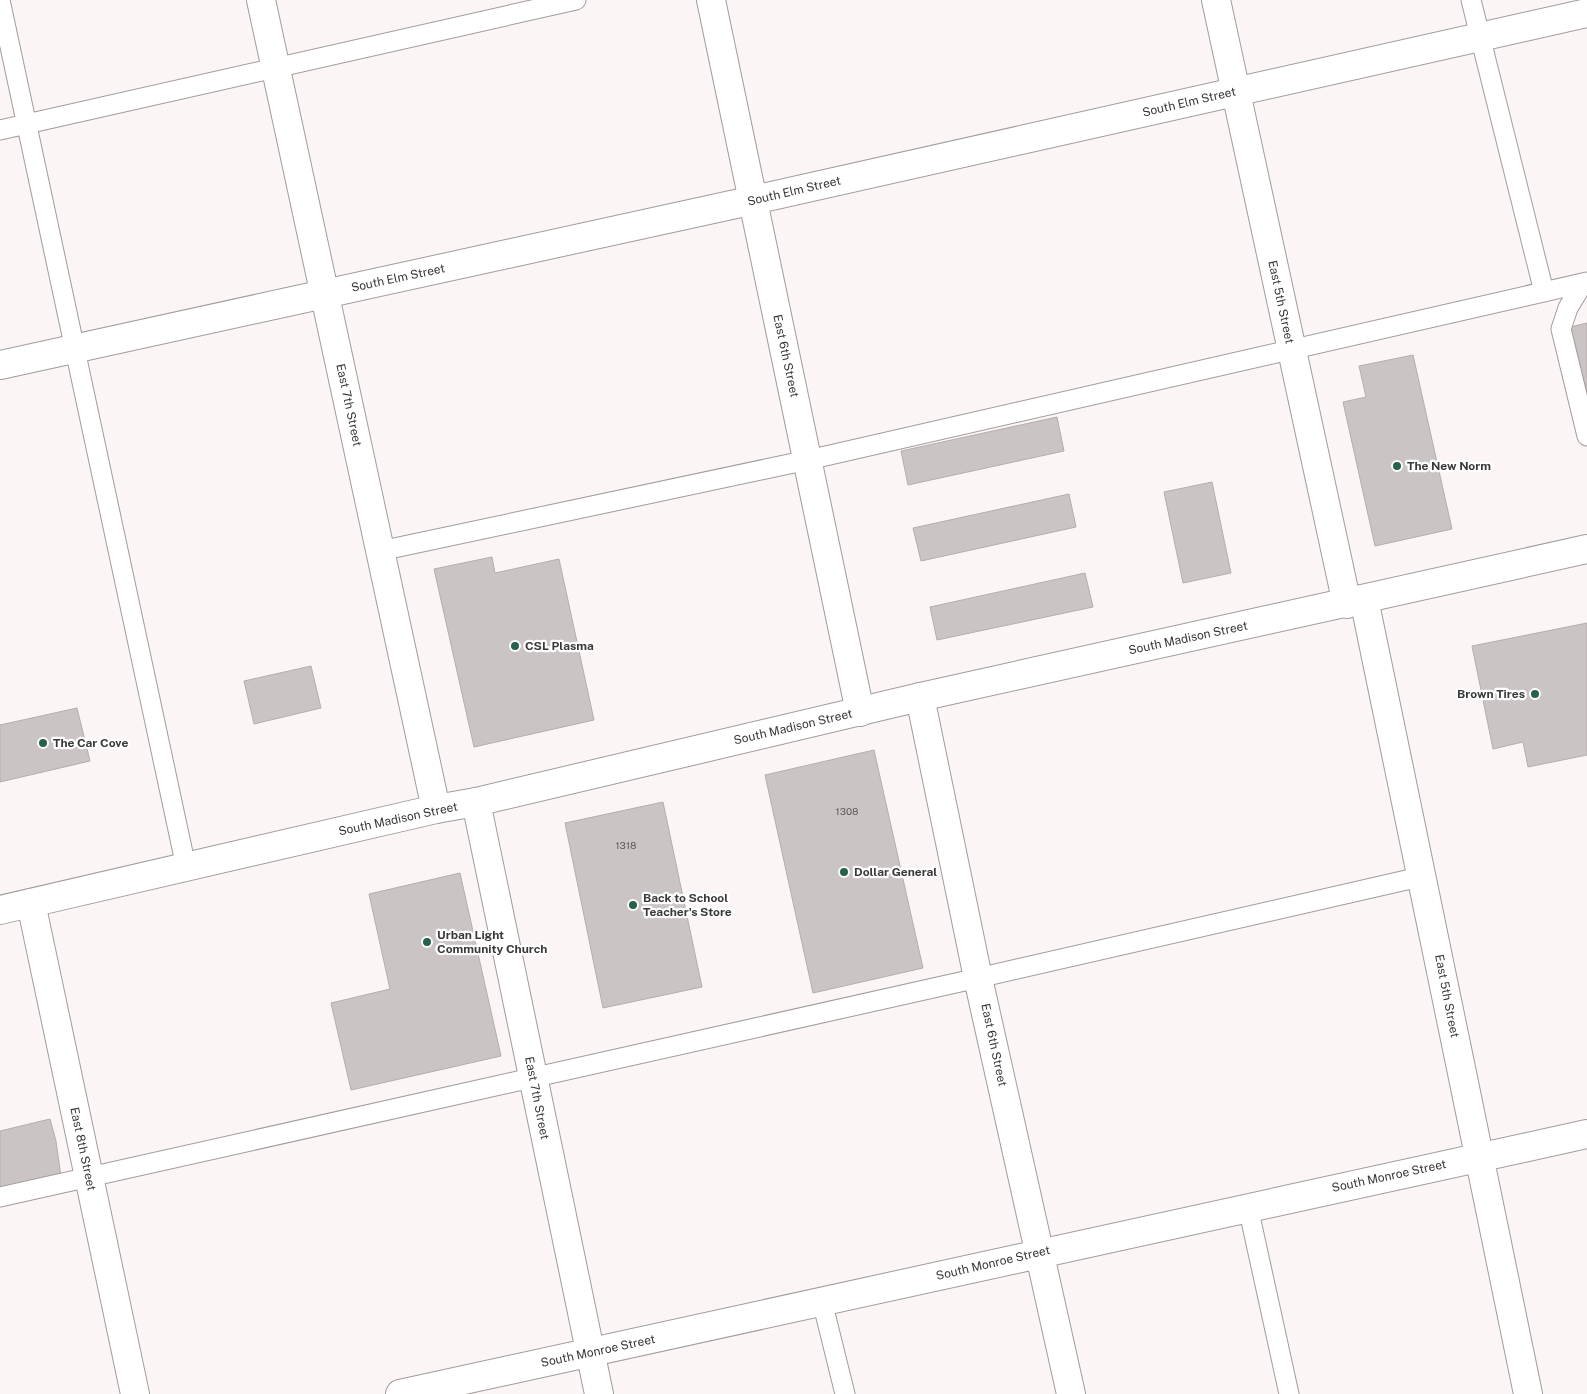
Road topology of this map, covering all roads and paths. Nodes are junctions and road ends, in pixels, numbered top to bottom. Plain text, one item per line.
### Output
1 (0, 0) edge
2 (261, 0) edge
3 (576, 0) edge
4 (711, 0) edge
5 (1216, 0) edge
6 (1471, 0) edge
7 (1587, 13) edge
8 (1479, 37) junction
9 (276, 66) junction
10 (1236, 92) junction
11 (28, 123) junction
12 (0, 130) edge
13 (754, 200) junction
14 (1585, 283) edge
15 (1544, 292) junction
16 (325, 294) junction
17 (74, 349) junction
18 (1292, 350) junction
19 (0, 365) edge
20 (1587, 436) edge
21 (808, 460) junction
22 (1587, 549) edge
23 (380, 551) junction
24 (1355, 601) junction
25 (920, 696) junction
26 (860, 712) junction
27 (476, 802) junction
28 (436, 809) junction
29 (186, 867) junction
30 (1424, 876) junction
31 (31, 903) junction
32 (0, 910) edge
33 (978, 978) junction
34 (533, 1078) junction
35 (1587, 1134) edge
36 (1478, 1157) junction
37 (89, 1178) junction
38 (0, 1197) edge
39 (1248, 1207) junction
40 (1039, 1253) junction
41 (822, 1301) junction
42 (590, 1353) junction
43 (135, 1394) edge
44 (400, 1394) edge
45 (599, 1394) edge
46 (845, 1394) edge
47 (1071, 1394) edge
48 (1289, 1394) edge
49 (1528, 1394) edge

1 - 11 lane
2 - 9 street, East 7th Street
3 - 9 lane
4 - 13 street, East 6th Street
5 - 10 street, East 5th Street
6 - 8 lane
7 - 8 street, South Elm Street
8 - 10 street, South Elm Street
8 - 15 lane
9 - 11 lane
9 - 16 street, East 7th Street
10 - 13 street, South Elm Street
10 - 18 street, East 5th Street
11 - 12 lane
11 - 17 lane
13 - 16 street, South Elm Street
13 - 21 street, East 6th Street
14 - 15 lane
14 - 20 lane
15 - 18 lane
16 - 17 street, South Elm Street
16 - 23 street, East 7th Street
17 - 19 street, South Elm Street
17 - 29 lane
18 - 21 lane
18 - 24 street, East 5th Street
21 - 23 lane
21 - 26 street, East 6th Street
22 - 24 street, South Madison Street
23 - 28 street, East 7th Street
24 - 25 street, South Madison Street
24 - 30 street, East 5th Street
25 - 26 street, South Madison Street
25 - 33 street, East 6th Street
26 - 27 street, South Madison Street
27 - 28 street, South Madison Street
27 - 34 street, East 7th Street
28 - 29 street, South Madison Street
29 - 31 street, South Madison Street
30 - 33 lane
30 - 36 street, East 5th Street
31 - 32 street, South Madison Street
31 - 37 street, East 8th Street
33 - 34 lane
33 - 40 street, East 6th Street
34 - 37 lane
34 - 42 street, East 7th Street
35 - 36 street, South Monroe Street
36 - 39 street, South Monroe Street
36 - 49 street, East 5th Street
37 - 38 lane
37 - 43 street, East 8th Street
39 - 40 street, South Monroe Street
39 - 48 lane
40 - 41 street, South Monroe Street
40 - 47 street, East 6th Street
41 - 42 street, South Monroe Street
41 - 46 lane
42 - 44 street, South Monroe Street
42 - 45 street, East 7th Street

